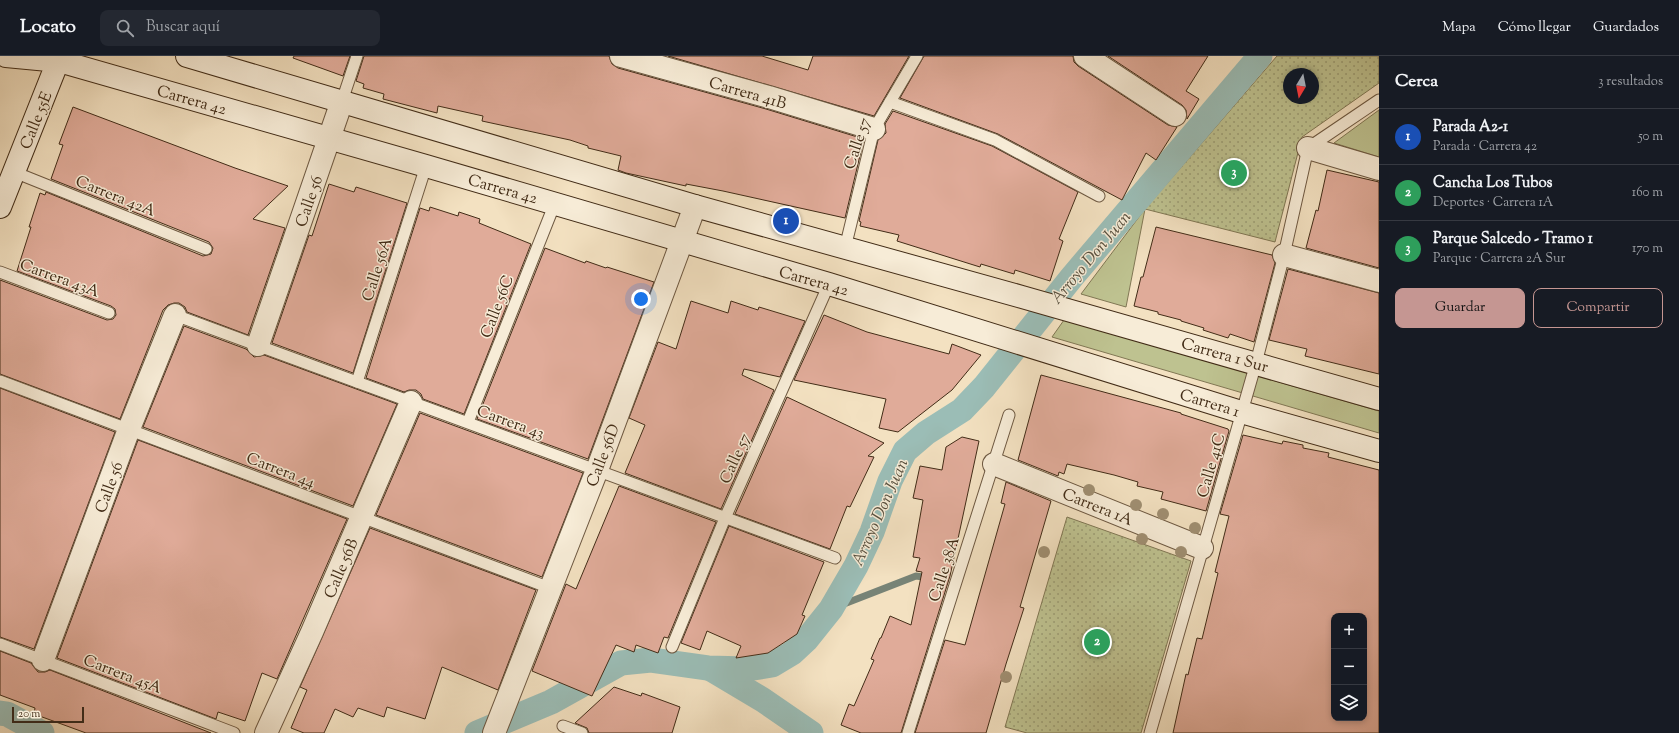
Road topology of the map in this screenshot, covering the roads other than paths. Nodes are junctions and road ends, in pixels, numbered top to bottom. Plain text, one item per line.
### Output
1 (6, 56) edge
2 (187, 56) edge
3 (357, 56) edge
4 (621, 56) edge
5 (917, 56) edge
6 (1085, 56) edge
7 (59, 59) edge
8 (1379, 100) edge
9 (342, 101) junction
10 (890, 102) junction
11 (1175, 115) dead end
12 (874, 129) junction
13 (329, 138) junction
14 (1308, 148) junction
15 (426, 166) junction
16 (1379, 169) edge
17 (14, 172) junction
18 (1099, 196) dead end
19 (555, 203) junction
20 (695, 206) junction
21 (0, 207) edge
22 (681, 242) junction
23 (845, 248) junction
24 (206, 249) dead end
25 (1284, 255) junction
26 (0, 272) edge
27 (1379, 281) edge
28 (829, 284) junction
29 (109, 313) dead end
30 (175, 315) joint
31 (258, 345) junction
32 (1042, 349) joint
33 (1256, 363) junction
34 (0, 380) edge
35 (357, 382) junction
36 (1379, 399) edge
37 (411, 402) junction
38 (1241, 412) junction
39 (1009, 415) dead end
40 (468, 422) junction
41 (129, 429) junction
42 (1379, 451) edge
43 (994, 464) junction
44 (597, 470) junction
45 (362, 517) junction
46 (725, 518) junction
47 (1202, 548) junction
48 (835, 558) dead end
49 (550, 588) junction
50 (0, 644) edge
51 (672, 647) dead end
52 (43, 660) junction
53 (563, 726) dead end
54 (234, 733) edge
55 (266, 733) edge
56 (494, 733) edge
57 (582, 733) edge
58 (908, 733) edge
59 (1150, 733) edge

1 - 7 street, Carrera 42
2 - 9 street
3 - 9 lane, Calle 56
4 - 12 street, Carrera 41B
5 - 10 lane, Calle 57
6 - 11 street
7 - 13 street, Carrera 42
7 - 17 street, Calle 55E
8 - 14 lane
9 - 13 street, Calle 56
9 - 20 street
10 - 12 lane, Calle 57
10 - 18 lane
12 - 23 lane, Calle 57
13 - 15 street, Carrera 42
13 - 31 street, Calle 56
14 - 16 street
14 - 25 lane, Calle 41C
15 - 19 street, Carrera 42
15 - 35 lane, Calle 56A
17 - 21 street, Calle 55E
17 - 24 lane, Carrera 42A
19 - 22 street, Carrera 42
19 - 40 lane, Calle 56C
20 - 22 street, Calle 56D
20 - 23 street
22 - 28 street, Carrera 42
22 - 44 street, Calle 56D
23 - 33 street, Carrera 1 Sur
25 - 27 street
25 - 33 lane, Calle 41C
26 - 29 lane, Carrera 43A
28 - 32 street, Carrera 42
28 - 46 lane, Calle 57
30 - 31 lane, Carrera 43
30 - 41 street, Calle 56
31 - 35 lane, Carrera 43
32 - 38 street, Carrera 1
33 - 36 street, Carrera 1 Sur
33 - 38 lane, Calle 41C
34 - 41 lane, Carrera 44
35 - 37 lane, Carrera 43
37 - 40 lane, Carrera 43
37 - 45 street, Calle 56B
38 - 42 street, Carrera 1
38 - 47 lane, Calle 41C
39 - 43 lane, Calle 38A
40 - 44 lane, Carrera 43
41 - 45 lane, Carrera 44
41 - 52 street, Calle 56
43 - 47 street, Carrera 1A
43 - 58 lane, Calle 38A
44 - 46 lane, Carrera 43
44 - 49 street, Calle 56D
45 - 49 lane, Carrera 44
45 - 55 street, Calle 56B
46 - 48 lane, Carrera 43
46 - 51 lane, Calle 57
47 - 59 lane, Calle 41C
49 - 56 street, Calle 56D
50 - 52 lane, Carrera 45A
52 - 54 lane, Carrera 45A
53 - 57 lane

